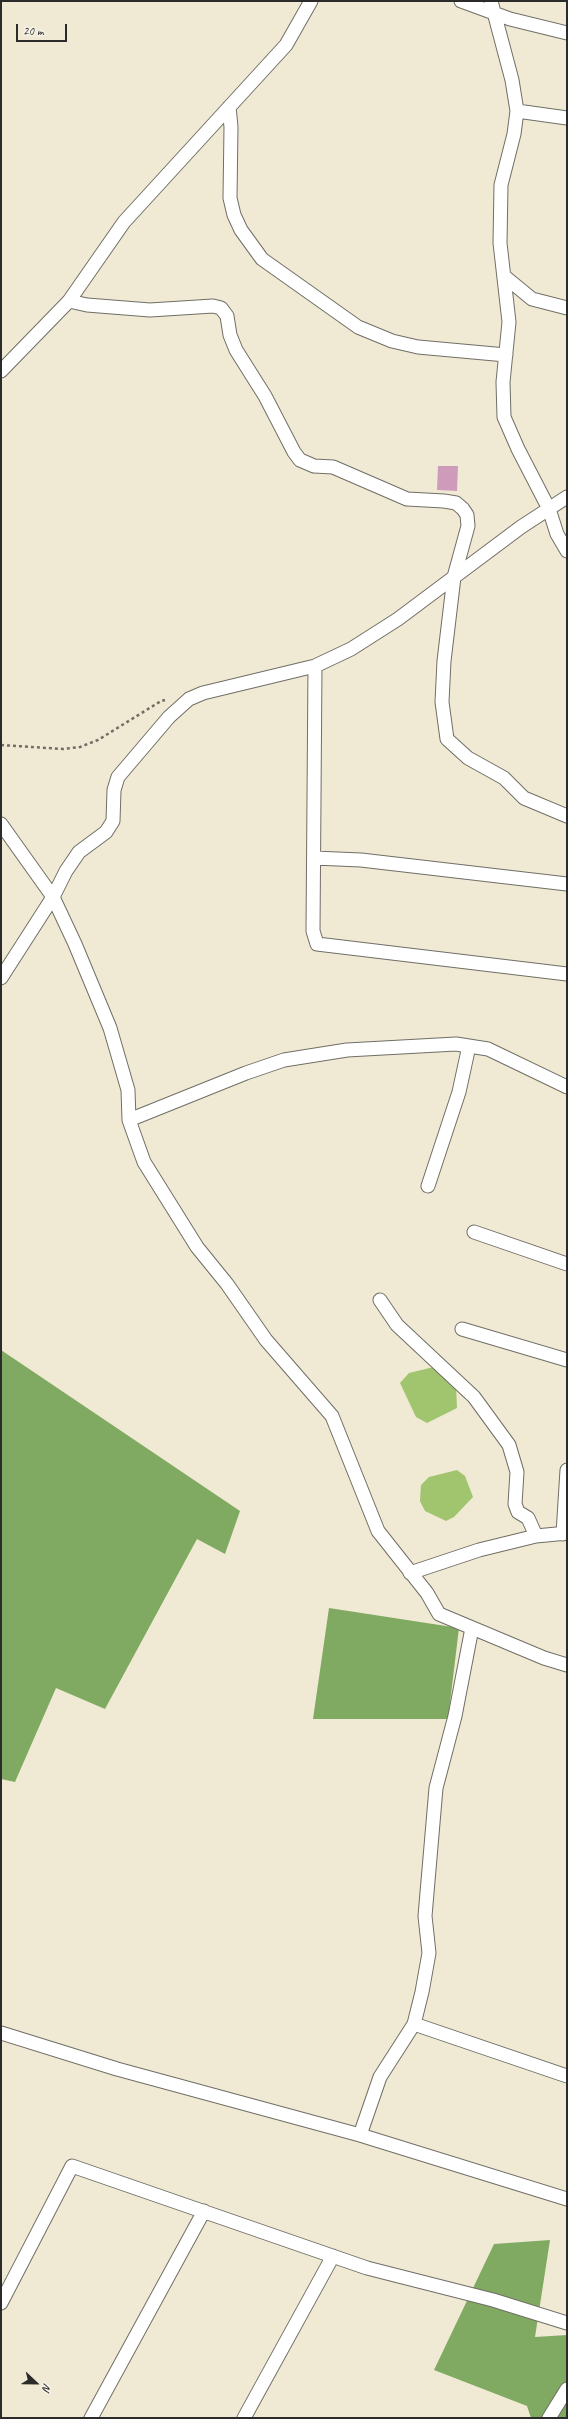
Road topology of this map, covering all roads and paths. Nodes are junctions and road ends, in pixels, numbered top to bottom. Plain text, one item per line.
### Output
1 (311, 1) edge
2 (461, 1) edge
3 (492, 7) edge
4 (567, 33) edge
5 (230, 107) junction
6 (517, 111) junction
7 (567, 118) edge
8 (504, 276) junction
9 (69, 301) junction
10 (567, 308) edge
11 (506, 355) junction
12 (1, 371) edge
13 (567, 497) edge
14 (549, 509) junction
15 (567, 551) edge
16 (454, 576) junction
17 (315, 666) junction
18 (189, 699) junction
19 (1, 744) edge
20 (567, 816) edge
21 (1, 824) edge
22 (314, 858) junction
23 (567, 884) edge
24 (53, 897) junction
25 (567, 974) edge
26 (1, 978) edge
27 (469, 1046) junction
28 (567, 1087) edge
29 (129, 1120) junction
30 (428, 1186) dead end
31 (474, 1232) dead end
32 (567, 1264) edge
33 (380, 1300) dead end
34 (462, 1329) dead end
35 (567, 1360) edge
36 (567, 1470) edge
37 (565, 1534) edge
38 (536, 1536) junction
39 (410, 1573) junction
40 (472, 1628) junction
41 (567, 1665) edge
42 (414, 2024) junction
43 (1, 2033) edge
44 (567, 2076) edge
45 (360, 2135) junction
46 (567, 2199) edge
47 (204, 2211) junction
48 (333, 2256) junction
49 (1, 2303) edge
50 (567, 2322) edge
51 (567, 2389) edge
52 (91, 2418) edge
53 (244, 2418) edge
54 (549, 2418) edge

1 - 5 street
2 - 3 street
3 - 4 street
3 - 6 street
5 - 9 street
5 - 11 street
6 - 7 street
6 - 8 street
8 - 10 street
8 - 11 street
9 - 12 street
9 - 16 street
11 - 14 street
13 - 14 street
14 - 15 street
14 - 16 street
16 - 17 street
16 - 20 street
17 - 18 street
17 - 22 street
18 - 19 path
18 - 24 street
21 - 24 street
22 - 23 street
22 - 25 street
24 - 26 street
24 - 29 street
27 - 28 street
27 - 29 street
27 - 30 street
29 - 39 street
31 - 32 street
33 - 38 street
34 - 35 street
36 - 37 street
37 - 38 street
38 - 39 street
39 - 40 street
40 - 41 street
40 - 42 street
42 - 44 street
42 - 45 street
43 - 45 street
45 - 46 street
47 - 48 street
47 - 49 street
47 - 52 street
48 - 50 street
48 - 53 street
51 - 54 street

